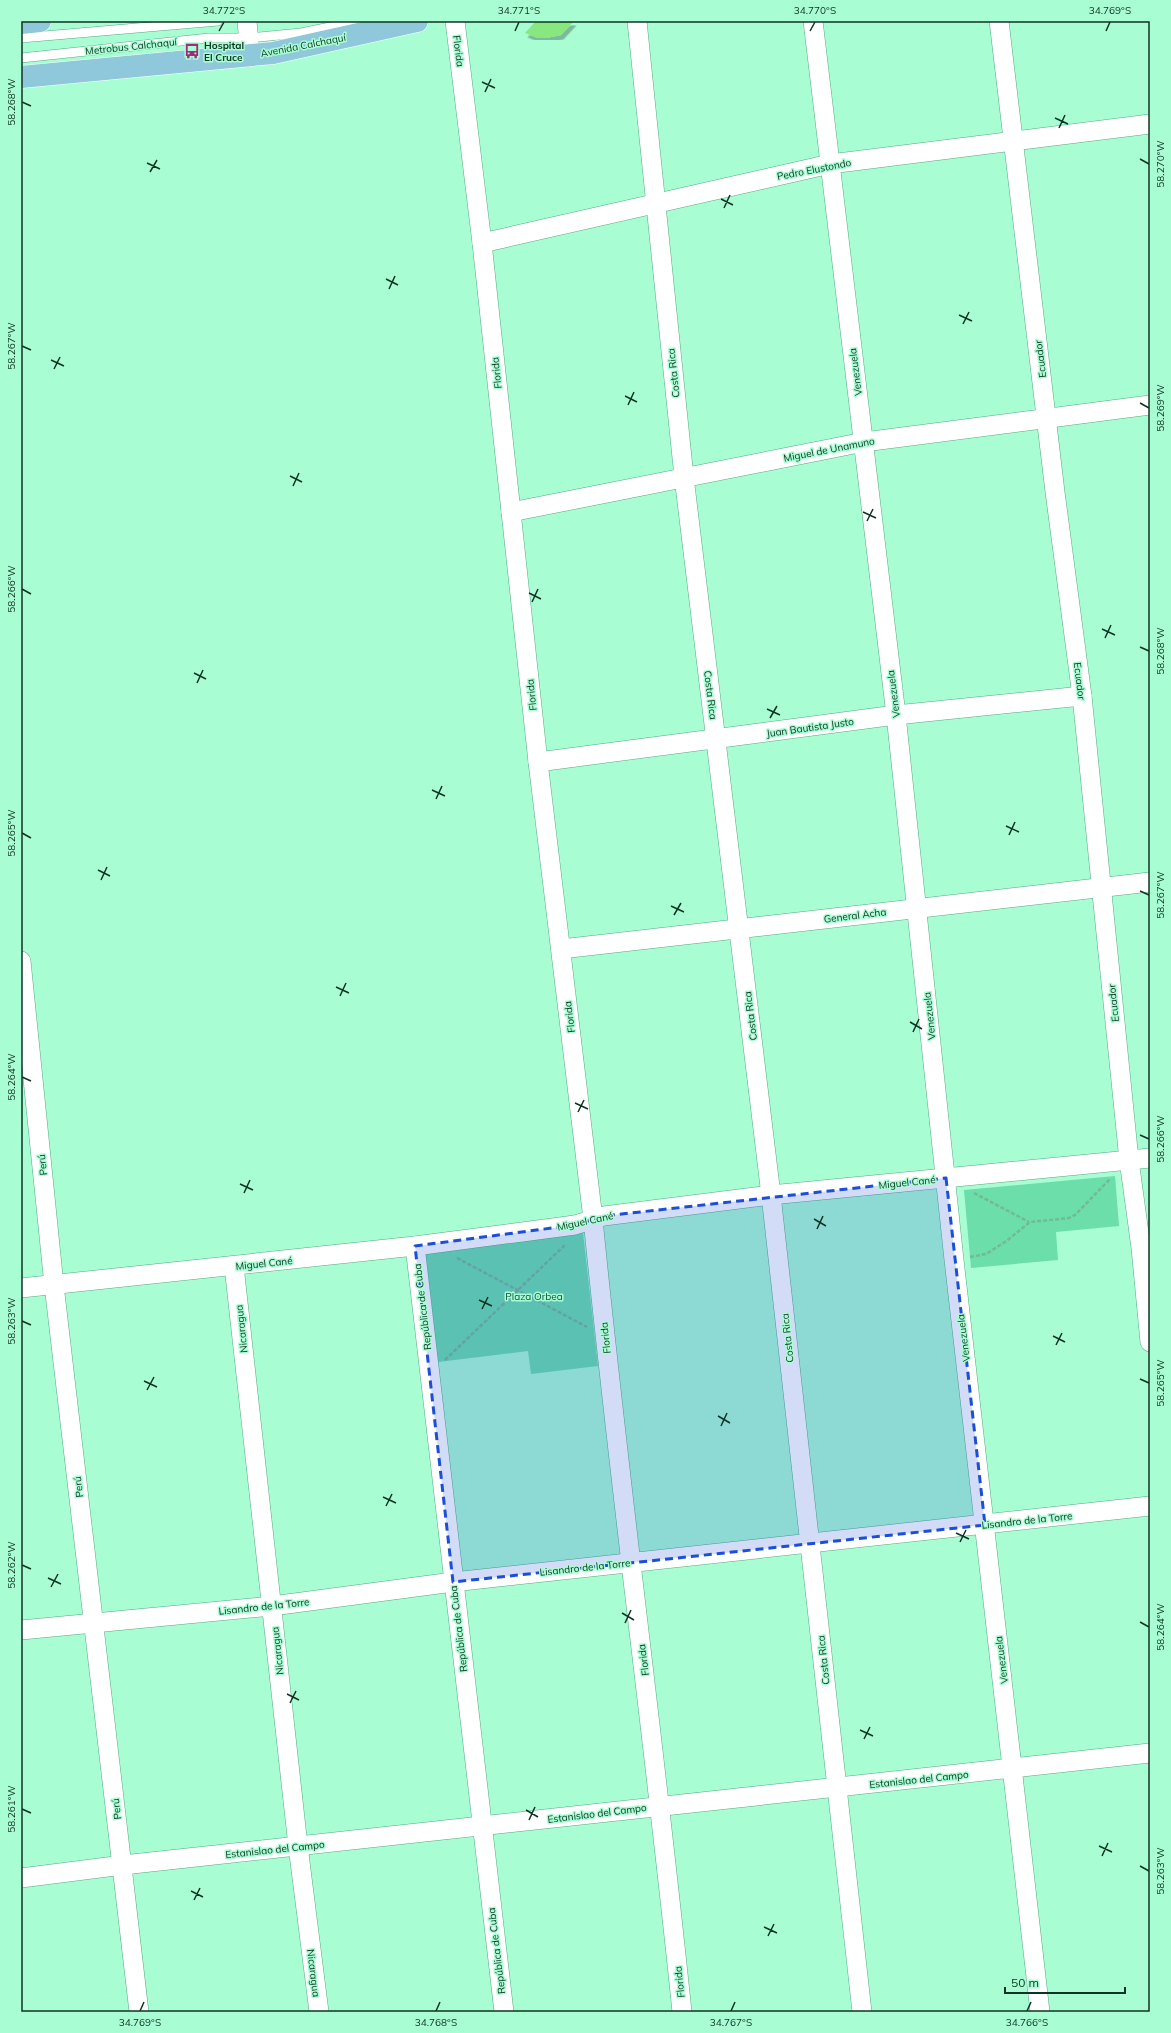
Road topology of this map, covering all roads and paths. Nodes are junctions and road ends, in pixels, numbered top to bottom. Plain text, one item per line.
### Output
1 (40, 21) edge
2 (218, 21) edge
3 (360, 21) edge
4 (417, 21) edge
5 (455, 21) edge
6 (637, 21) edge
7 (813, 21) edge
8 (999, 21) edge
9 (21, 22) edge
10 (21, 38) edge
11 (248, 38) edge
12 (21, 58) edge
13 (21, 77) edge
14 (1150, 124) edge
15 (1014, 140) junction
16 (830, 164) junction
17 (656, 204) junction
18 (482, 243) junction
19 (1150, 405) edge
20 (1047, 417) junction
21 (864, 442) junction
22 (684, 477) junction
23 (511, 512) junction
24 (1082, 696) junction
25 (896, 715) junction
26 (717, 740) junction
27 (538, 762) junction
28 (1150, 882) edge
29 (1102, 888) junction
30 (917, 908) junction
31 (740, 929) junction
32 (561, 949) junction
33 (21, 961) edge
34 (25, 1039) edge
35 (1150, 1158) edge
36 (1129, 1160) junction
37 (946, 1178) junction
38 (771, 1195) junction
39 (593, 1219) junction
40 (1030, 1222) junction
41 (569, 1241) dead end
42 (423, 1245) junction
43 (954, 1260) junction
44 (234, 1266) junction
45 (54, 1285) junction
46 (21, 1288) edge
47 (517, 1290) junction
48 (604, 1336) junction
49 (1150, 1342) edge
50 (430, 1374) junction
51 (1150, 1506) edge
52 (985, 1525) junction
53 (810, 1542) junction
54 (632, 1562) junction
55 (453, 1582) junction
56 (272, 1606) junction
57 (94, 1623) junction
58 (21, 1630) edge
59 (1150, 1753) edge
60 (1013, 1768) junction
61 (837, 1788) junction
62 (661, 1806) junction
63 (481, 1827) junction
64 (298, 1846) junction
65 (123, 1865) junction
66 (21, 1878) edge
67 (139, 2012) edge
68 (319, 2012) edge
69 (504, 2012) edge
70 (682, 2012) edge
71 (862, 2012) edge
72 (1040, 2012) edge

1 - 9 main road
2 - 10 lane, Metrobus Calchaquí
3 - 11 lane, Metrobus Calchaquí
4 - 11 main road, Avenida Calchaquí
5 - 18 street, Florida
6 - 17 street, Costa Rica
7 - 16 street, Venezuela
8 - 15 street, Ecuador
11 - 12 lane, Metrobus Calchaquí
11 - 13 main road, Avenida Calchaquí
14 - 15 street, Pedro Elustondo
15 - 16 street, Pedro Elustondo
15 - 20 street, Ecuador
16 - 17 street, Pedro Elustondo
16 - 21 street, Venezuela
17 - 18 street, Pedro Elustondo
17 - 22 street, Costa Rica
18 - 23 street, Florida
19 - 20 street, Miguel de Unamuno
20 - 21 street, Miguel de Unamuno
20 - 24 street, Ecuador
21 - 22 street, Miguel de Unamuno
21 - 25 street, Venezuela
22 - 23 street, Miguel de Unamuno
22 - 26 street, Costa Rica
23 - 27 street, Florida
24 - 25 street, Juan Bautista Justo
24 - 29 street, Ecuador
25 - 26 street, Juan Bautista Justo
25 - 30 street, Venezuela
26 - 27 street, Juan Bautista Justo
26 - 31 street, Costa Rica
27 - 32 street, Florida
28 - 29 street, General Acha
29 - 30 street, General Acha
29 - 36 street, Ecuador
30 - 31 street, General Acha
30 - 37 street, Venezuela
31 - 32 street, General Acha
31 - 38 street, Costa Rica
32 - 39 street, Florida
33 - 34 street, Perú
34 - 45 street, Perú
35 - 36 street, Miguel Cané
36 - 37 street, Miguel Cané
36 - 40 path
36 - 49 street, Ecuador
37 - 38 street, Miguel Cané
37 - 40 path
37 - 43 street, Venezuela
38 - 39 street, Miguel Cané
38 - 53 street, Costa Rica
39 - 42 street, Miguel Cané
39 - 48 street, Florida
40 - 43 path
41 - 47 path
42 - 44 street, Miguel Cané
42 - 47 path
42 - 50 street, República de Cuba
43 - 52 street, Venezuela
44 - 45 street, Miguel Cané
44 - 56 street, Nicaragua
45 - 46 street, Miguel Cané
45 - 57 street, Perú
47 - 48 path
47 - 50 path
48 - 54 street, Florida
50 - 55 street, República de Cuba
51 - 52 street, Lisandro de la Torre
52 - 53 street, Lisandro de la Torre
52 - 60 street, Venezuela
53 - 54 street, Lisandro de la Torre
53 - 61 street, Costa Rica
54 - 55 street, Lisandro de la Torre
54 - 62 street, Florida
55 - 56 street, Lisandro de la Torre
55 - 63 street, República de Cuba
56 - 57 street, Lisandro de la Torre
56 - 64 street, Nicaragua
57 - 58 street, Lisandro de la Torre
57 - 65 street, Perú
59 - 60 street, Estanislao del Campo
60 - 61 street, Estanislao del Campo
60 - 72 street, Venezuela
61 - 62 street, Estanislao del Campo
61 - 71 street, Costa Rica
62 - 63 street, Estanislao del Campo
62 - 70 street, Florida
63 - 64 street, Estanislao del Campo
63 - 69 street, República de Cuba
64 - 65 street, Estanislao del Campo
64 - 68 street, Nicaragua
65 - 66 street, Estanislao del Campo
65 - 67 street, Perú

